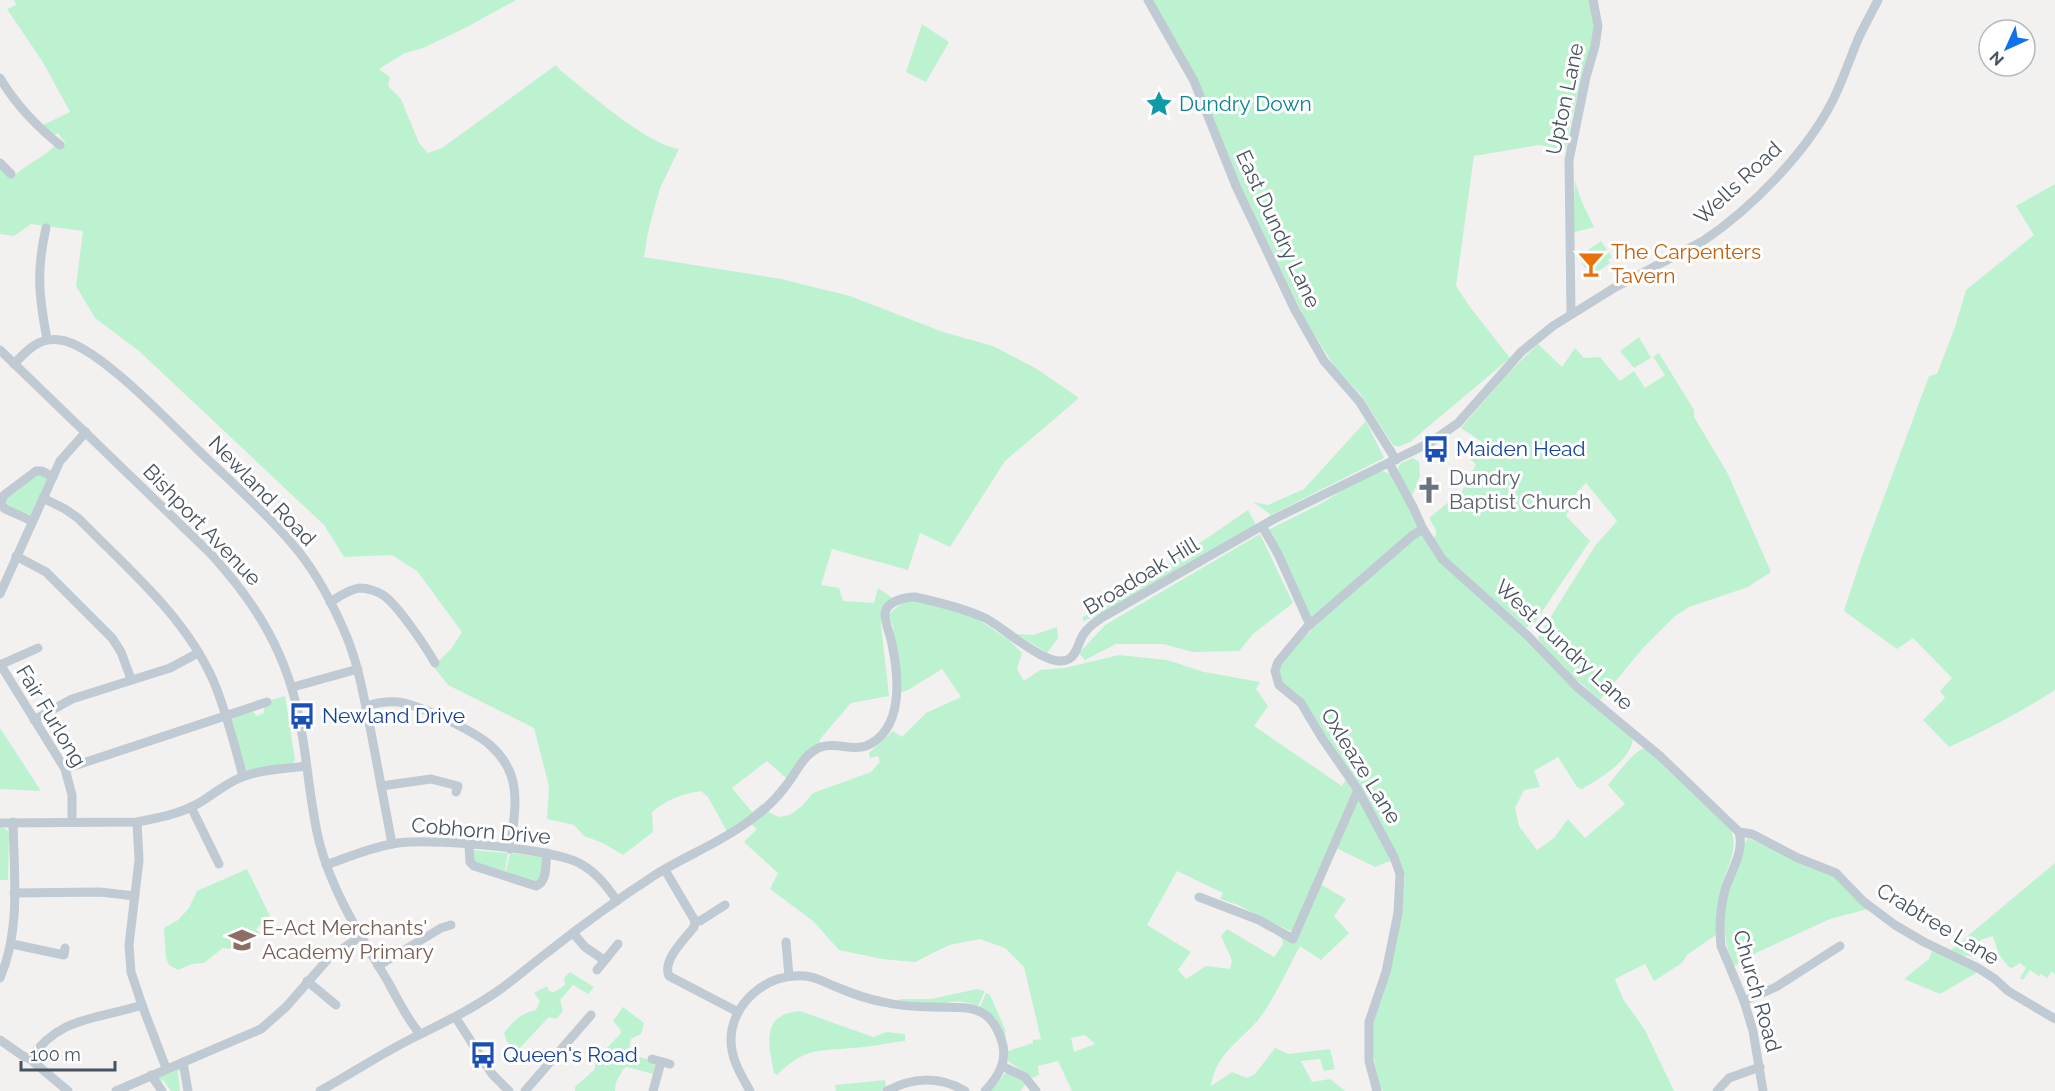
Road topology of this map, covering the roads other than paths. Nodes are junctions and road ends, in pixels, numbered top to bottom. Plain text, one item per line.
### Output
1 (1148, 0) edge
2 (1593, 0) edge
3 (1878, 0) edge
4 (0, 78) edge
5 (58, 141) dead end
6 (48, 232) dead end
7 (1571, 314) junction
8 (47, 339) junction
9 (0, 350) edge
10 (14, 364) junction
11 (86, 432) junction
12 (1393, 462) junction
13 (52, 477) junction
14 (43, 498) junction
15 (32, 521) junction
16 (1262, 526) junction
17 (1423, 529) junction
18 (16, 556) junction
19 (1, 588) edge
20 (330, 602) junction
21 (1310, 625) junction
22 (38, 648) dead end
23 (198, 653) junction
24 (435, 663) dead end
25 (0, 665) edge
26 (358, 669) junction
27 (131, 679) junction
28 (293, 687) junction
29 (267, 702) dead end
30 (366, 705) junction
31 (226, 716) junction
32 (34, 720) junction
33 (306, 766) junction
34 (65, 769) junction
35 (243, 776) junction
36 (381, 786) junction
37 (458, 786) dead end
38 (1358, 790) junction
39 (191, 807) junction
40 (13, 822) junction
41 (72, 822) junction
42 (137, 822) junction
43 (0, 823) edge
44 (1739, 832) junction
45 (392, 844) junction
46 (469, 844) junction
47 (510, 849) junction
48 (547, 853) junction
49 (219, 864) dead end
50 (326, 865) junction
51 (665, 870) junction
52 (14, 893) junction
53 (135, 896) junction
54 (1200, 897) dead end
55 (617, 901) junction
56 (725, 905) dead end
57 (695, 921) junction
58 (451, 926) dead end
59 (573, 933) junction
60 (361, 936) junction
61 (786, 942) dead end
62 (12, 944) junction
63 (618, 944) dead end
64 (1840, 946) dead end
65 (1830, 953) junction
66 (64, 954) dead end
67 (604, 960) junction
68 (1835, 964) dead end
69 (378, 966) junction
70 (597, 970) dead end
71 (789, 976) junction
72 (0, 978) edge
73 (307, 981) junction
74 (1744, 1001) junction
75 (141, 1005) junction
76 (337, 1005) dead end
77 (738, 1012) junction
78 (591, 1015) dead end
79 (456, 1018) junction
80 (2055, 1018) edge
81 (420, 1034) junction
82 (0, 1040) edge
83 (30, 1059) junction
84 (661, 1061) dead end
85 (183, 1062) junction
86 (1002, 1066) junction
87 (1760, 1066) junction
88 (166, 1068) junction
89 (151, 1075) junction
90 (1714, 1090) edge
91 (68, 1091) edge
92 (117, 1091) edge
93 (162, 1091) edge
94 (188, 1091) edge
95 (320, 1091) edge
96 (509, 1091) edge
97 (525, 1091) edge
98 (653, 1091) edge
99 (750, 1091) edge
100 (887, 1091) edge
101 (965, 1091) edge
102 (985, 1091) edge
103 (1036, 1091) edge
104 (1377, 1091) edge
105 (1763, 1091) edge

1 - 12 street, East Dundry Lane
2 - 7 street, Upton Lane
3 - 7 street, Wells Road
4 - 5 street
6 - 8 street
7 - 12 street, Wells Road
8 - 10 street
8 - 20 street, Newland Road
9 - 10 street, Bishport Avenue
10 - 11 street, Bishport Avenue
11 - 13 street
11 - 28 street, Bishport Avenue
12 - 16 street, Broadoak Hill
12 - 17 street, West Dundry Lane
13 - 14 street
13 - 15 street
14 - 15 street
14 - 23 street
15 - 18 street
16 - 21 street
16 - 51 street, Broadoak Hill
17 - 21 street, Oxleaze Lane
17 - 44 street, West Dundry Lane
18 - 19 street
18 - 27 street
20 - 24 street
20 - 26 street, Newland Road
21 - 38 street, Oxleaze Lane
22 - 25 street
23 - 27 street
23 - 31 street
25 - 32 street, Fair Furlong
26 - 28 street
26 - 30 street, Newland Road
27 - 32 street
28 - 33 street, Bishport Avenue
29 - 31 street
30 - 36 street, Newland Road
30 - 47 street
31 - 34 street
31 - 35 street
32 - 34 street, Fair Furlong
33 - 35 street
33 - 50 street, Bishport Avenue
34 - 41 street, Fair Furlong
35 - 39 street
36 - 37 street
36 - 45 street, Newland Road
38 - 54 street
38 - 104 street, Oxleaze Lane
39 - 42 street
39 - 49 street
40 - 41 street
40 - 43 street
40 - 52 street
41 - 42 street
42 - 53 street
44 - 74 street, Church Road
44 - 80 street, Crabtree Lane
45 - 46 street, Cobhorn Drive
45 - 50 street, Cobhorn Drive
46 - 47 street, Cobhorn Drive
46 - 48 street
47 - 48 street, Cobhorn Drive
48 - 55 street, Cobhorn Drive
50 - 60 street, Bishport Avenue
51 - 55 street
51 - 57 street
52 - 53 street
52 - 62 street
53 - 75 street
55 - 59 street
56 - 57 street
57 - 77 street
58 - 69 street
59 - 67 street
59 - 79 street
60 - 69 street, Bishport Avenue
60 - 73 street
61 - 71 street
62 - 66 street
62 - 72 street
63 - 67 street
64 - 65 street
65 - 68 street
65 - 74 street
67 - 70 street
69 - 81 street, Bishport Avenue
71 - 77 street
71 - 86 street
73 - 76 street
73 - 85 street
74 - 87 street, Church Road
75 - 83 street
75 - 88 street
77 - 99 street
78 - 97 street
79 - 81 street
79 - 96 street
81 - 95 street
82 - 83 street
83 - 91 street
84 - 98 street
85 - 88 street
85 - 94 street
86 - 102 street
86 - 103 street
87 - 90 street
87 - 105 street, Church Road
88 - 89 street
89 - 92 street
89 - 93 street
100 - 101 street

